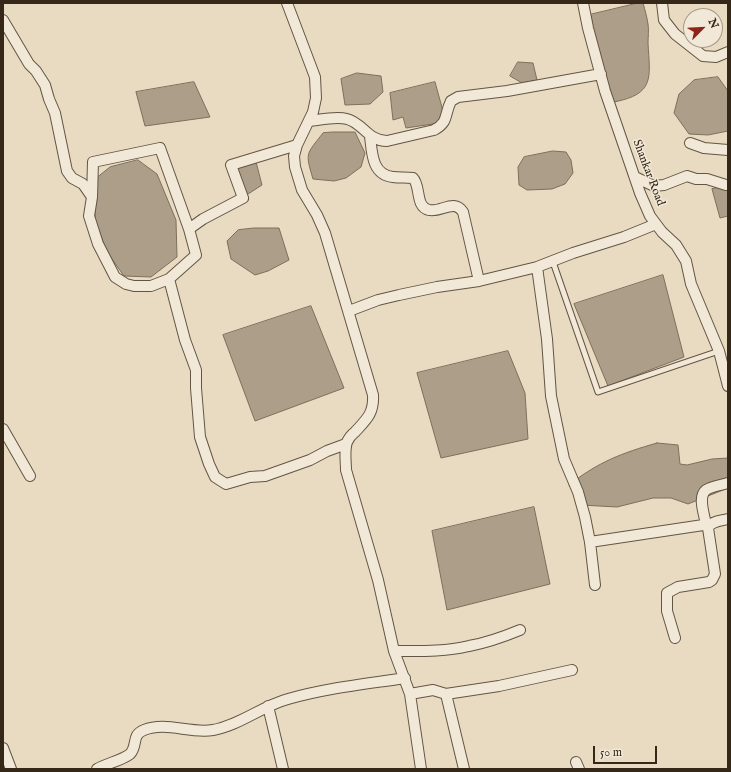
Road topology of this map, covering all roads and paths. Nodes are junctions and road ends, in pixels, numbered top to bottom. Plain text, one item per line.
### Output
1 (287, 3) edge
2 (583, 3) edge
3 (662, 3) edge
4 (3, 20) edge
5 (728, 52) edge
6 (601, 74) junction
7 (309, 121) junction
8 (370, 136) junction
9 (690, 143) dead end
10 (297, 145) junction
11 (728, 150) edge
12 (635, 177) junction
13 (728, 185) edge
14 (92, 197) junction
15 (656, 224) junction
16 (189, 229) junction
17 (553, 262) junction
18 (537, 267) junction
19 (169, 278) junction
20 (478, 281) junction
21 (348, 311) junction
22 (723, 356) edge
23 (727, 381) edge
24 (3, 429) edge
25 (346, 444) junction
26 (30, 476) dead end
27 (728, 484) edge
28 (728, 519) edge
29 (708, 524) junction
30 (590, 542) junction
31 (595, 585) dead end
32 (520, 630) dead end
33 (675, 638) dead end
34 (394, 651) junction
35 (572, 670) dead end
36 (405, 678) junction
37 (410, 694) junction
38 (446, 694) junction
39 (268, 706) junction
40 (3, 748) edge
41 (11, 769) edge
42 (97, 769) edge
43 (283, 769) edge
44 (421, 769) edge
45 (464, 769) edge

1 - 7 street
2 - 6 street, Shankar Road
3 - 5 street
4 - 14 street
6 - 8 street
6 - 12 street, Shankar Road
7 - 8 street
7 - 10 street
8 - 20 street
9 - 11 street
10 - 16 street
10 - 21 street
12 - 13 street
12 - 15 street, Shankar Road
14 - 16 street
14 - 19 street
15 - 17 street
15 - 22 street, Shankar Road
16 - 19 street
17 - 18 street
17 - 22 lane
18 - 20 street
18 - 30 street
19 - 25 street
20 - 21 street
21 - 25 street
22 - 23 street, Shankar Road
24 - 26 street
25 - 34 street
27 - 29 street
28 - 29 street
29 - 30 street
29 - 33 street
30 - 31 street
32 - 34 street
34 - 36 street
35 - 38 street
36 - 37 street
36 - 39 street
37 - 38 street
37 - 44 street
38 - 45 street
39 - 42 street
39 - 43 street
40 - 41 street

